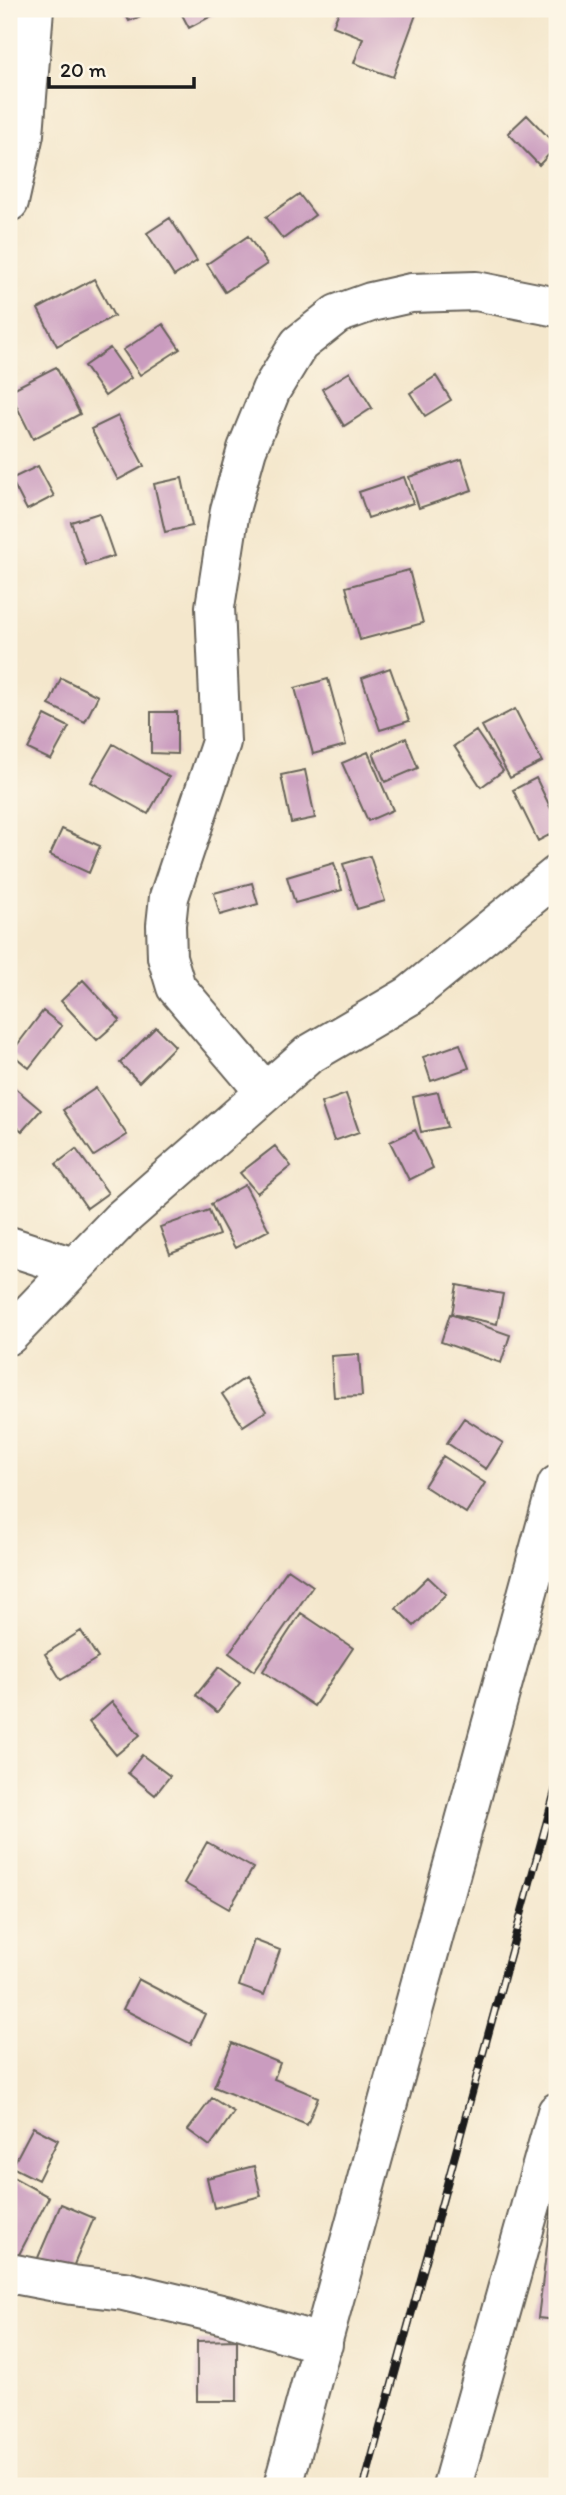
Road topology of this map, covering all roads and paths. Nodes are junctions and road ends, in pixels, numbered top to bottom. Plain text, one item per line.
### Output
1 (34, 9) edge
2 (9, 202) edge
3 (557, 307) edge
4 (557, 874) edge
5 (265, 1092) junction
6 (9, 1246) edge
7 (73, 1267) junction
8 (9, 1335) edge
9 (557, 1485) edge
10 (557, 2112) edge
11 (9, 2273) edge
12 (323, 2344) junction
13 (283, 2486) edge
14 (452, 2486) edge

1 - 2 street
3 - 5 street
4 - 5 street
5 - 7 street
6 - 7 street
7 - 8 street
9 - 12 street
10 - 14 street
11 - 12 street
12 - 13 street

